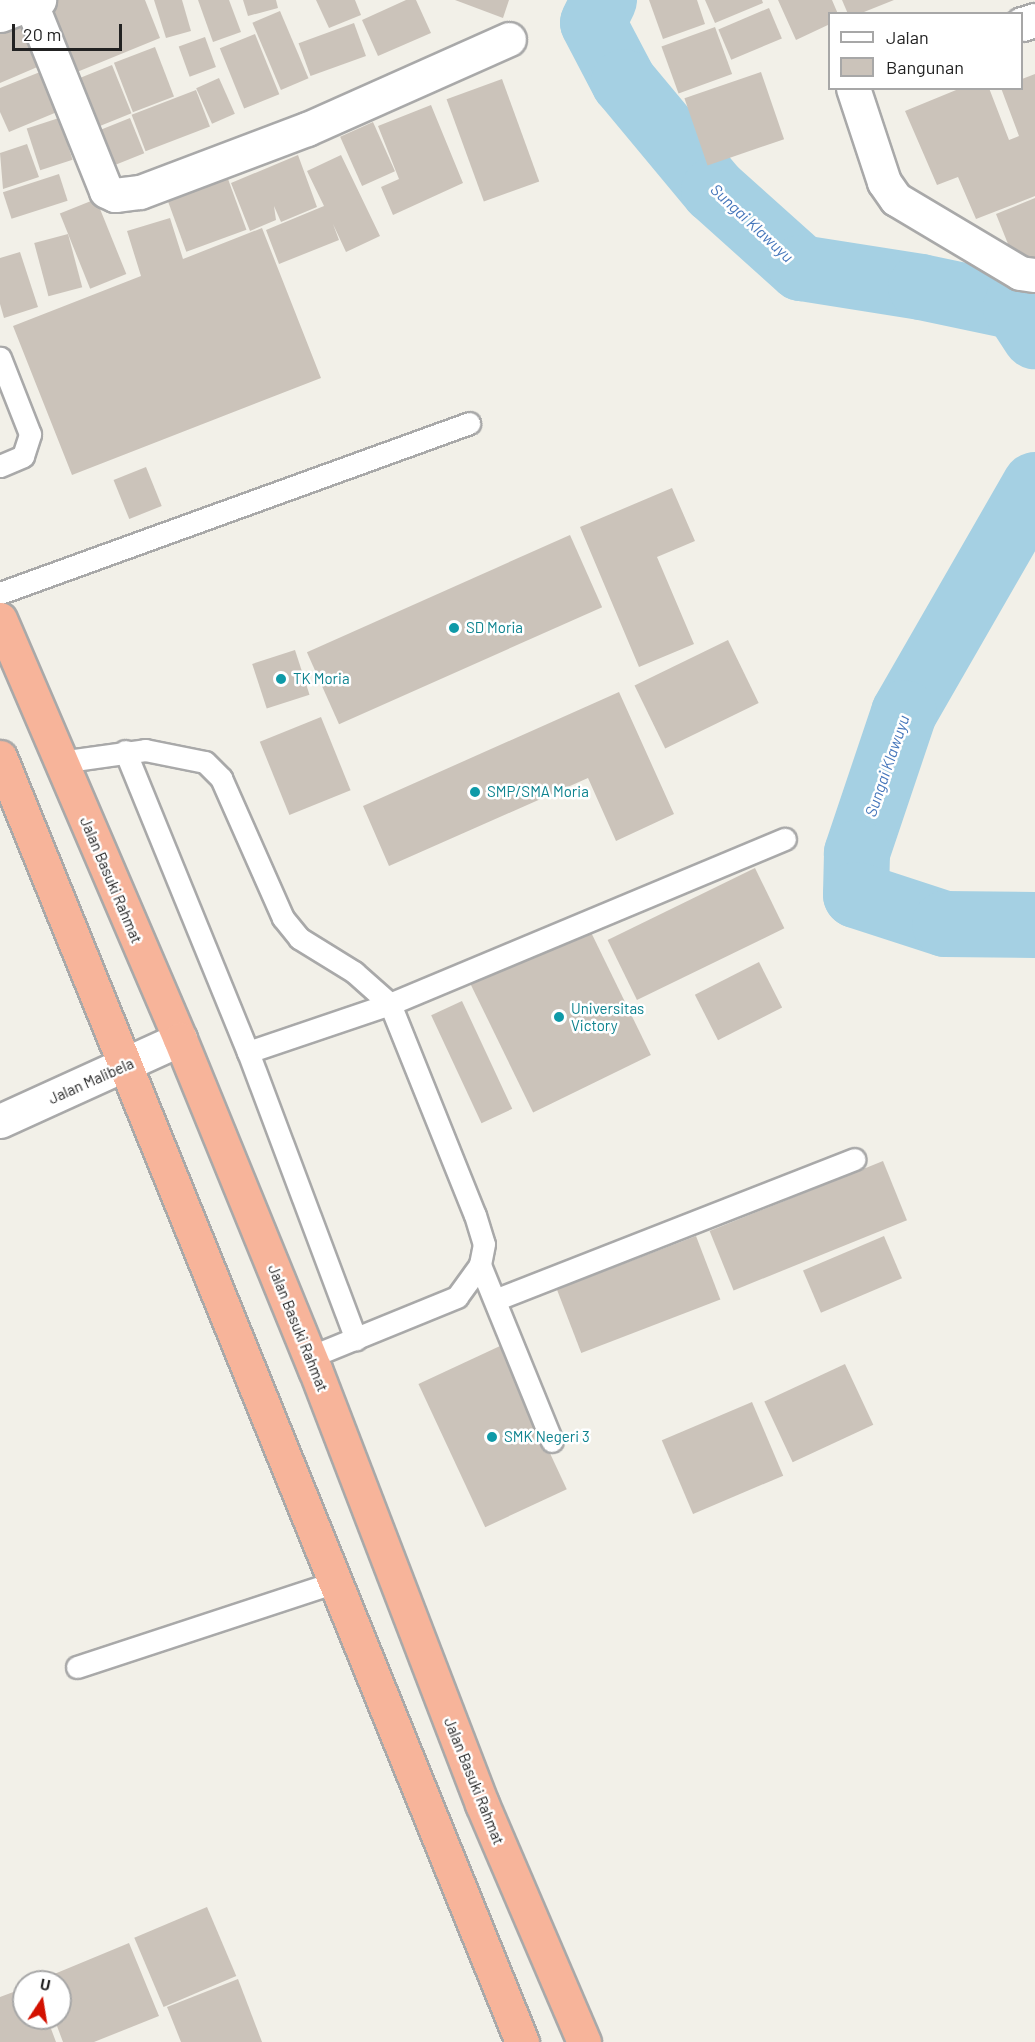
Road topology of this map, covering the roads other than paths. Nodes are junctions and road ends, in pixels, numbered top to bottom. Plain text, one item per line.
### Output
1 (35, 2) edge
2 (0, 15) edge
3 (509, 39) dead end
4 (854, 90) edge
5 (1035, 275) edge
6 (0, 358) edge
7 (469, 423) dead end
8 (0, 466) edge
9 (0, 592) edge
10 (0, 619) edge
11 (125, 751) junction
12 (0, 757) edge
13 (60, 762) junction
14 (785, 839) dead end
15 (390, 1004) junction
16 (180, 1039) junction
17 (248, 1052) junction
18 (123, 1067) junction
19 (0, 1121) edge
20 (854, 1159) dead end
21 (480, 1265) junction
22 (495, 1300) junction
23 (357, 1339) junction
24 (310, 1357) junction
25 (552, 1441) dead end
26 (335, 1582) junction
27 (77, 1667) dead end
28 (522, 2042) edge
29 (584, 2042) edge

1 - 2 street
1 - 3 street
4 - 5 street
6 - 8 lane
7 - 9 lane
10 - 13 highway, Jalan Basuki Rahmat
11 - 13 lane
11 - 15 lane
11 - 17 lane
12 - 18 highway
13 - 16 highway, Jalan Basuki Rahmat
14 - 15 lane
15 - 17 lane
15 - 21 lane
16 - 18 street, Jalan Malibela
16 - 24 highway, Jalan Basuki Rahmat
17 - 23 lane
18 - 19 street, Jalan Malibela
18 - 26 highway
20 - 22 lane
21 - 22 lane
21 - 23 lane
22 - 25 lane
23 - 24 lane
24 - 29 highway, Jalan Basuki Rahmat
26 - 27 lane
26 - 28 highway

